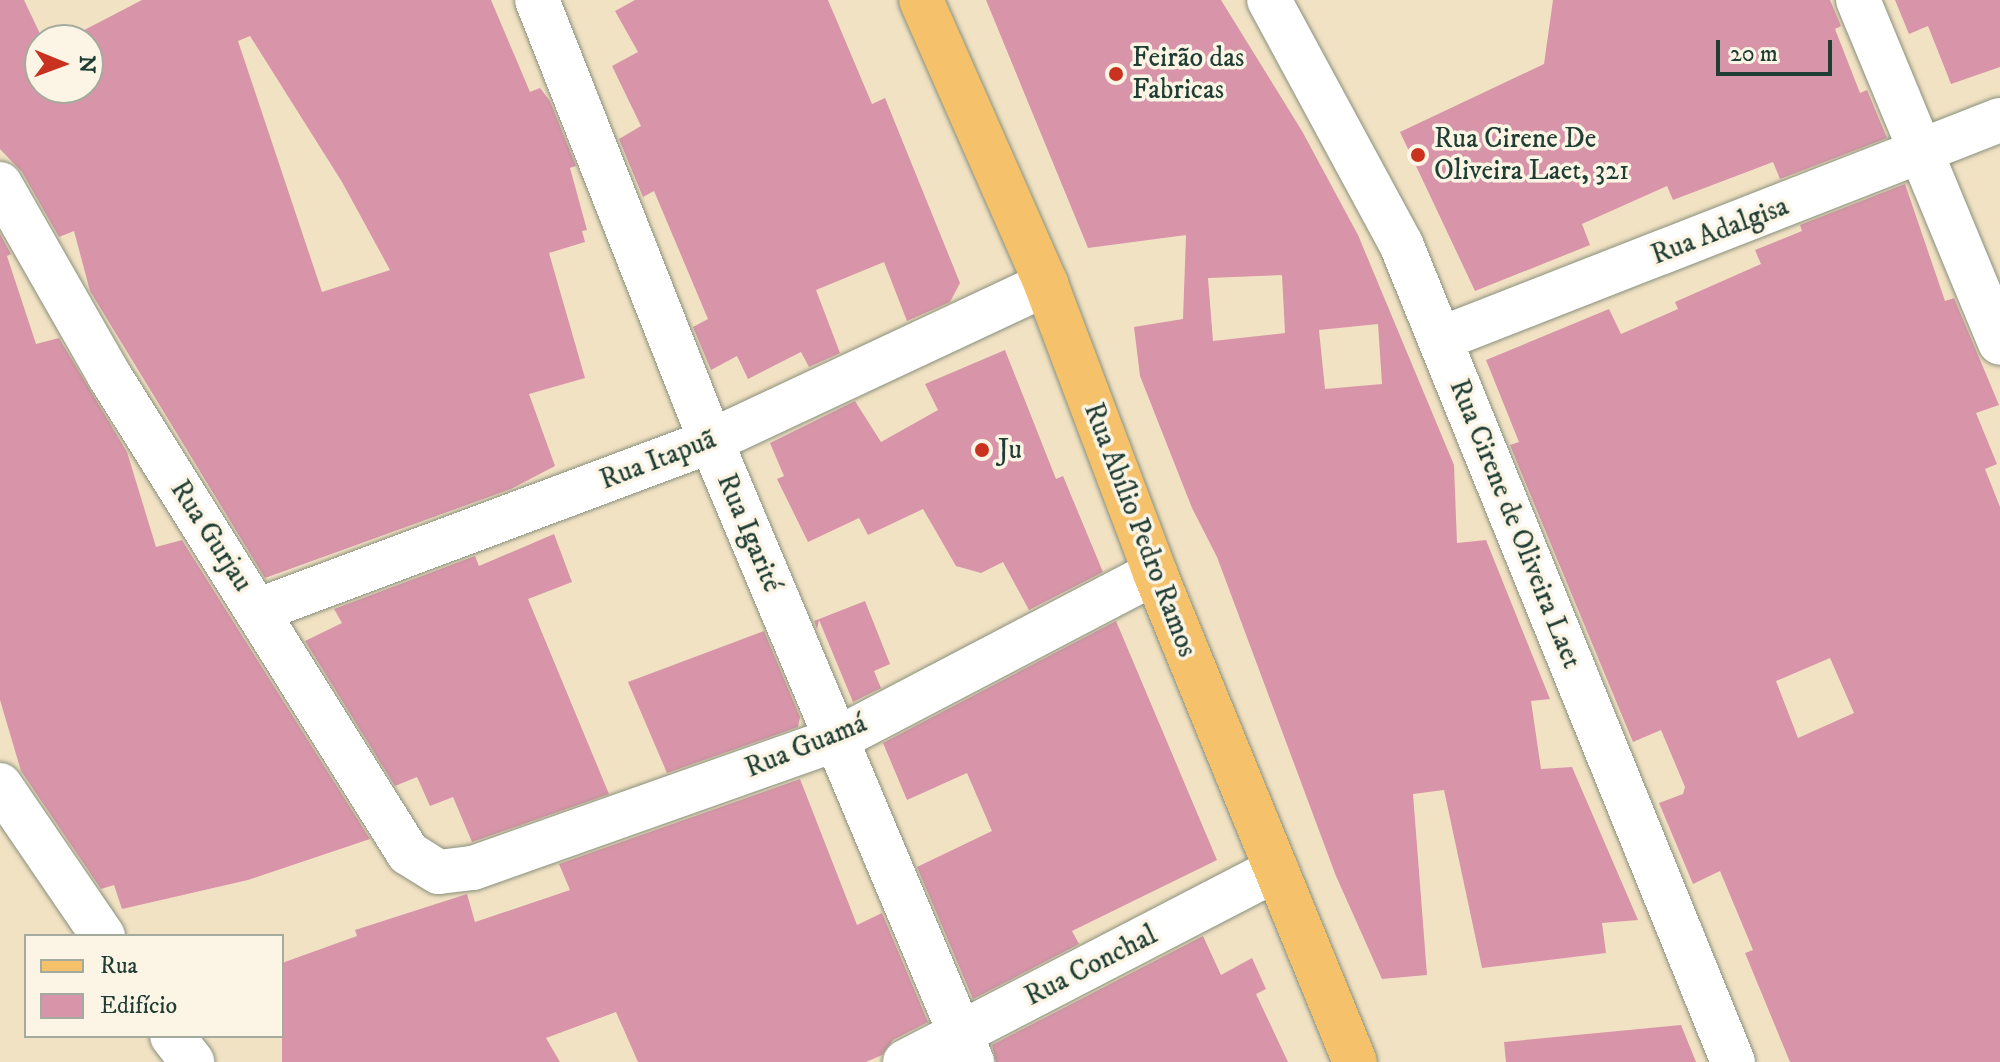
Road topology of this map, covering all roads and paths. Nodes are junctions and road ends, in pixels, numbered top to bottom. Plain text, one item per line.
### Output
1 (537, 0) edge
2 (921, 0) edge
3 (1269, 0) edge
4 (1858, 0) edge
5 (2000, 120) edge
6 (1920, 154) junction
7 (0, 184) edge
8 (1046, 284) junction
9 (1440, 339) junction
10 (2000, 343) edge
11 (711, 441) junction
12 (1155, 573) junction
13 (259, 610) junction
14 (835, 740) junction
15 (0, 785) edge
16 (1276, 870) junction
17 (439, 872) joint
18 (102, 934) edge
19 (174, 1038) edge
20 (966, 1047) edge
21 (192, 1062) edge
22 (905, 1062) edge
23 (1355, 1062) edge
24 (1733, 1062) edge

1 - 11 street, Rua Igarité
2 - 8 main road, Rua Abílio Pedro Ramos
3 - 9 street, Rua Cirene de Oliveira Laet
4 - 6 street
5 - 6 street, Rua Adalgisa
6 - 9 street, Rua Adalgisa
6 - 10 street
7 - 13 street, Rua Gurjau
8 - 11 street, Rua Itapuã
8 - 12 main road, Rua Abílio Pedro Ramos
9 - 24 street, Rua Cirene de Oliveira Laet
11 - 13 street, Rua Itapuã
11 - 14 street, Rua Igarité
12 - 14 street, Rua Guamá
12 - 16 main road, Rua Abílio Pedro Ramos
13 - 17 street, Rua Gurjau
14 - 17 street, Rua Guamá
14 - 20 street, Rua Igarité
15 - 18 street
16 - 20 street, Rua Conchal
16 - 23 main road, Rua Abílio Pedro Ramos
19 - 21 street
20 - 22 street, Rua Conchal

